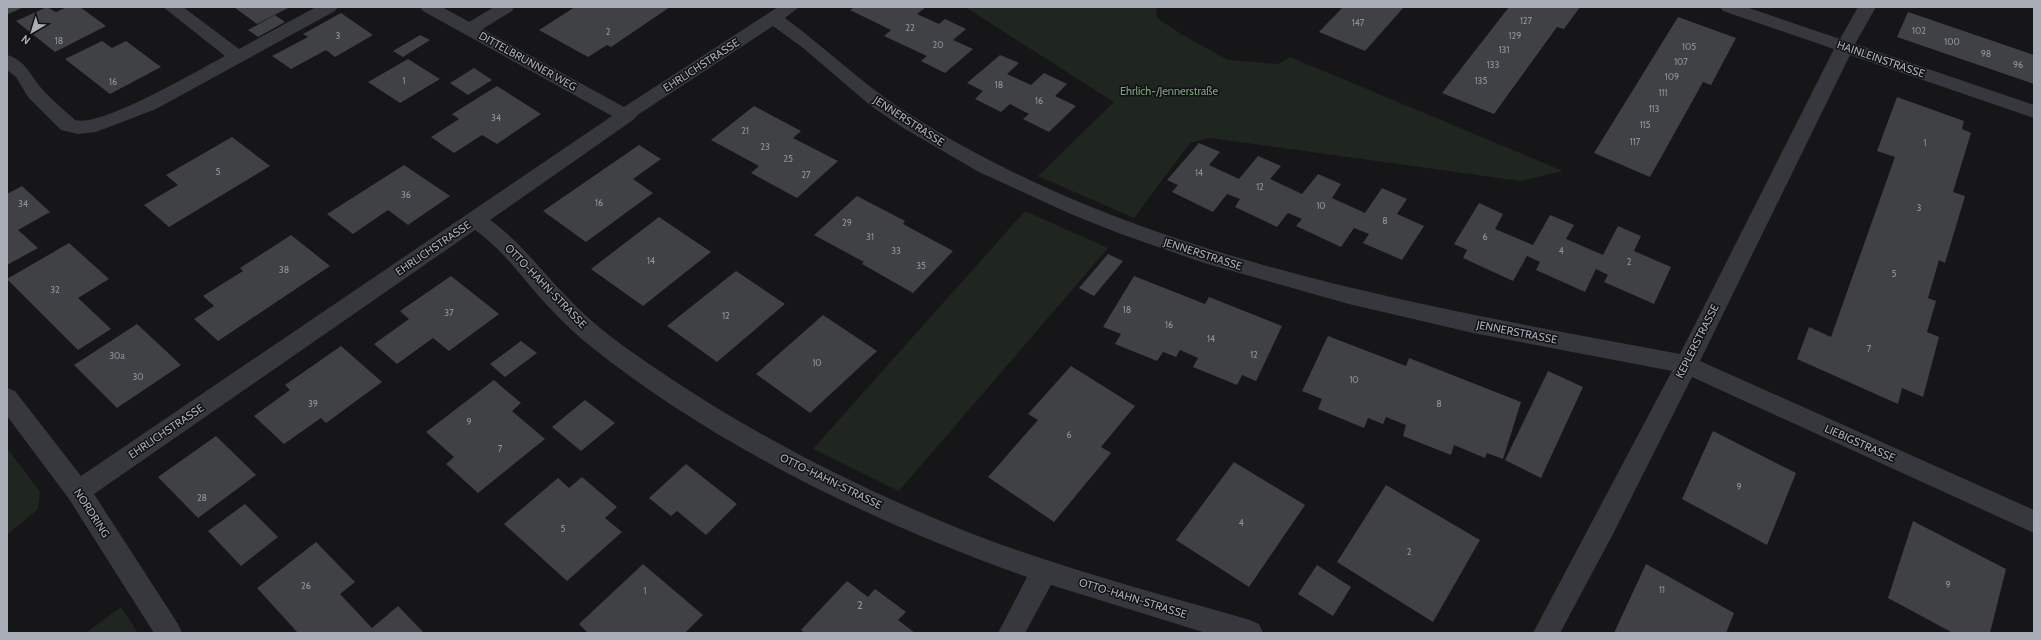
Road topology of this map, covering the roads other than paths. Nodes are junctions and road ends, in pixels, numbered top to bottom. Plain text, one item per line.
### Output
1 (172, 7) edge
2 (329, 7) edge
3 (429, 7) edge
4 (506, 7) edge
5 (1728, 7) edge
6 (1866, 7) edge
7 (782, 12) edge
8 (470, 29) junction
9 (1845, 46) junction
10 (237, 56) junction
11 (7, 61) edge
12 (2034, 112) edge
13 (626, 116) junction
14 (475, 220) junction
15 (1685, 364) junction
16 (7, 398) edge
17 (78, 491) junction
18 (2034, 522) edge
19 (1045, 570) junction
20 (169, 633) edge
21 (1011, 633) edge
22 (1250, 633) edge
23 (1546, 633) edge

1 - 10 street
2 - 10 street
3 - 8 street, DITTELBRUNNER WEG
4 - 8 lane
5 - 9 street, HAINLEINSTRASSE
6 - 9 street, KEPLERSTRASSE
7 - 13 street, EHRLICHSTRASSE
7 - 15 street, JENNERSTRASSE
8 - 13 street, DITTELBRUNNER WEG
9 - 12 street, HAINLEINSTRASSE
9 - 15 street, KEPLERSTRASSE
10 - 11 street
13 - 14 street, EHRLICHSTRASSE
14 - 17 street, EHRLICHSTRASSE
14 - 19 street, OTTO-HAHN-STRASSE
15 - 18 street, LIEBIGSTRASSE
15 - 23 street, KEPLERSTRASSE
16 - 17 street, NORDRING
17 - 20 street, NORDRING
19 - 21 street
19 - 22 street, OTTO-HAHN-STRASSE

